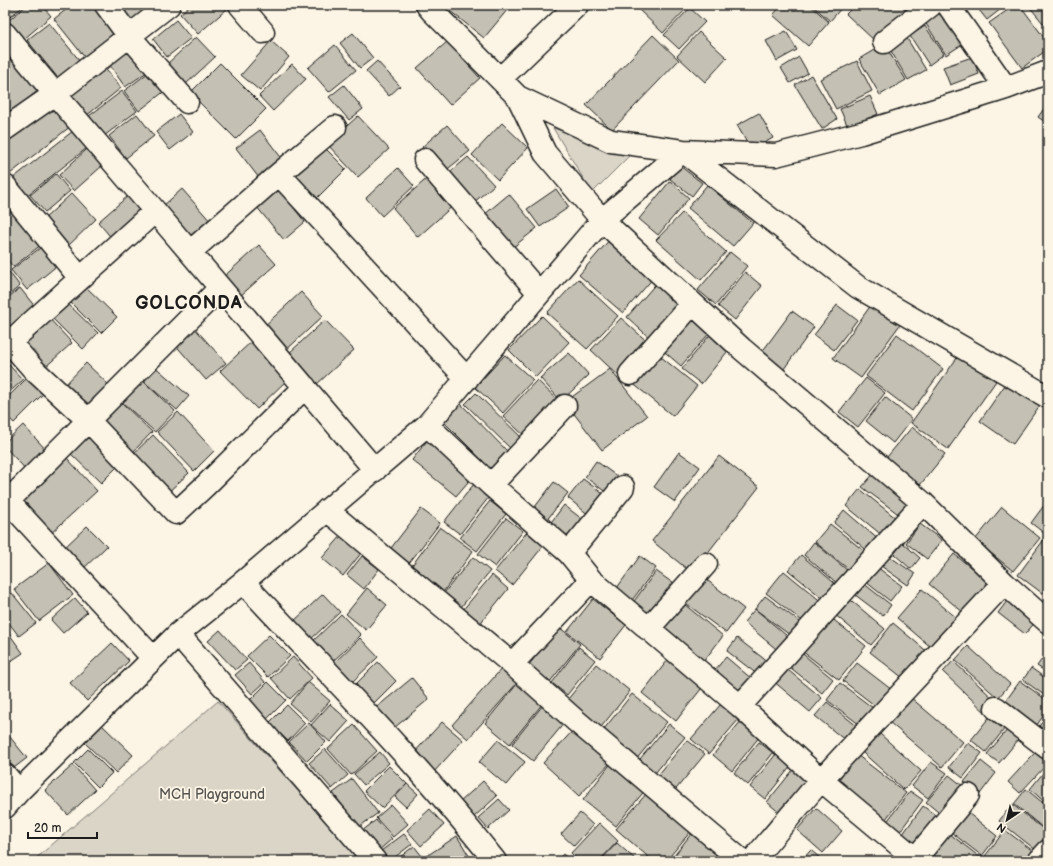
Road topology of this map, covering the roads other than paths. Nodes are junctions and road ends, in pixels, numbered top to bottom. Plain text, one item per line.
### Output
1 (106, 5) edge
2 (169, 5) edge
3 (240, 5) edge
4 (427, 5) edge
5 (577, 5) edge
6 (932, 5) edge
7 (948, 5) edge
8 (263, 32) dead end
9 (5, 34) edge
10 (129, 36) junction
11 (884, 42) dead end
12 (1048, 72) edge
13 (500, 79) junction
14 (1006, 88) junction
15 (55, 94) junction
16 (518, 97) junction
17 (187, 102) dead end
18 (335, 127) dead end
19 (5, 129) edge
20 (683, 151) junction
21 (425, 160) dead end
22 (279, 174) junction
23 (5, 186) edge
24 (155, 210) junction
25 (602, 220) junction
26 (190, 252) junction
27 (80, 278) junction
28 (220, 288) junction
29 (540, 293) junction
30 (692, 304) junction
31 (7, 339) edge
32 (630, 374) dead end
33 (467, 379) junction
34 (305, 387) junction
35 (1048, 397) edge
36 (565, 406) dead end
37 (88, 420) junction
38 (428, 425) junction
39 (375, 470) junction
40 (491, 485) junction
41 (624, 487) dead end
42 (6, 499) edge
43 (923, 503) junction
44 (327, 510) junction
45 (569, 553) junction
46 (706, 564) dead end
47 (591, 580) junction
48 (243, 582) junction
49 (1004, 583) junction
50 (1048, 622) edge
51 (648, 629) junction
52 (178, 634) junction
53 (153, 658) junction
54 (512, 664) junction
55 (740, 706) junction
56 (996, 708) dead end
57 (1048, 748) edge
58 (5, 775) edge
59 (821, 780) junction
60 (19, 791) junction
61 (968, 795) dead end
62 (5, 807) edge
63 (1048, 851) edge
64 (916, 860) edge
65 (375, 861) edge
66 (495, 861) edge
67 (742, 861) edge
68 (752, 861) edge
69 (1039, 861) edge

1 - 10 street
2 - 10 street
3 - 8 street
4 - 13 street
5 - 13 street
6 - 11 street
7 - 14 street
9 - 15 street
10 - 15 street
10 - 17 street
12 - 14 street
13 - 16 street
14 - 20 street
15 - 19 street
15 - 24 street
16 - 20 street
16 - 25 street
18 - 22 street
20 - 25 street
20 - 35 street
21 - 29 street
22 - 26 street
22 - 33 street
23 - 27 street
24 - 26 street
24 - 27 street
25 - 29 street
25 - 30 street
26 - 28 street
27 - 31 street
28 - 34 street
28 - 37 street
29 - 33 street
30 - 32 street
30 - 43 street
31 - 37 street
33 - 38 street
34 - 37 street
34 - 39 street
36 - 40 street
37 - 42 street
38 - 39 street
38 - 40 street
39 - 44 street
40 - 45 street
41 - 45 street
42 - 53 street
43 - 49 street
43 - 55 street
44 - 48 street
44 - 54 street
45 - 47 street
46 - 51 street
47 - 51 street
47 - 54 street
48 - 52 street
48 - 66 street
49 - 50 street
49 - 59 street
51 - 55 street
52 - 53 street
52 - 65 street
53 - 60 street
54 - 67 street
55 - 59 street
56 - 57 street
58 - 60 street
59 - 64 street
59 - 68 street
60 - 62 street
61 - 64 street
63 - 69 street

